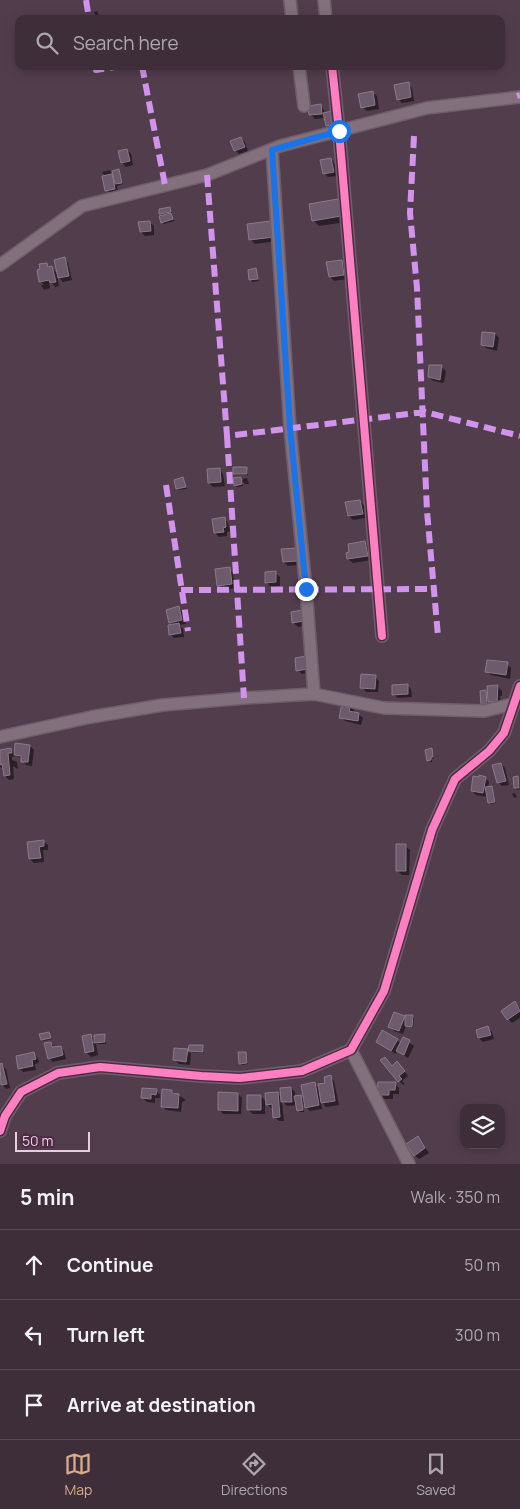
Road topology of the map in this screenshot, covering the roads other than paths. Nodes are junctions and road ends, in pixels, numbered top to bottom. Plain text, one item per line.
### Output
1 (290, 0) edge
2 (324, 0) edge
3 (292, 15) edge
4 (326, 15) edge
5 (300, 70) edge
6 (332, 70) edge
7 (520, 97) edge
8 (304, 106) dead end
9 (339, 131) junction
10 (272, 150) junction
11 (0, 265) edge
12 (382, 636) dead end
13 (520, 686) edge
14 (314, 694) junction
15 (513, 704) junction
16 (0, 737) edge
17 (351, 1050) junction
18 (0, 1131) edge
19 (409, 1164) edge

1 - 3 street
2 - 4 street
5 - 8 street
6 - 9 street
7 - 9 street
9 - 10 street
9 - 12 street
10 - 11 street
10 - 14 street
13 - 15 street
14 - 15 street
14 - 16 street
15 - 17 street
17 - 18 street
17 - 19 street

